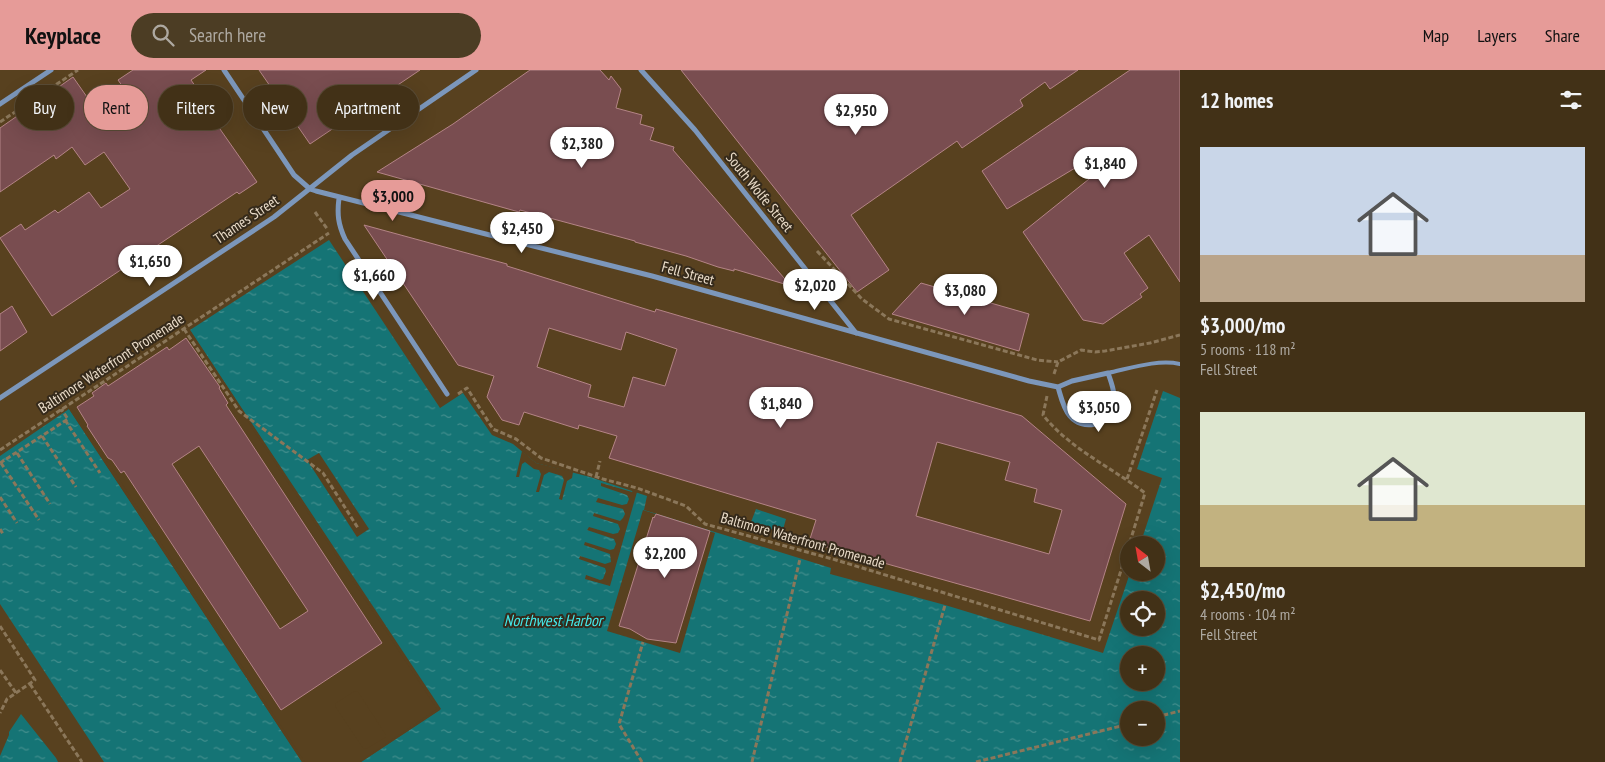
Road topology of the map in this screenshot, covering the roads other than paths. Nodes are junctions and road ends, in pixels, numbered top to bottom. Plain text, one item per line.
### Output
1 (51, 70) edge
2 (224, 70) edge
3 (476, 70) edge
4 (641, 70) edge
5 (0, 104) edge
6 (310, 189) junction
7 (338, 198) junction
8 (856, 333) junction
9 (1180, 364) edge
10 (1108, 372) junction
11 (1058, 387) junction
12 (449, 396) road end
13 (0, 398) edge

1 - 5 street
2 - 6 street
3 - 6 street, Thames Street
4 - 8 street, South Wolfe Street
6 - 7 street, Fell Street
6 - 13 street, Thames Street
7 - 8 street, Fell Street
7 - 12 street
8 - 11 street, Fell Street
9 - 10 lane
10 - 11 street
10 - 11 street

